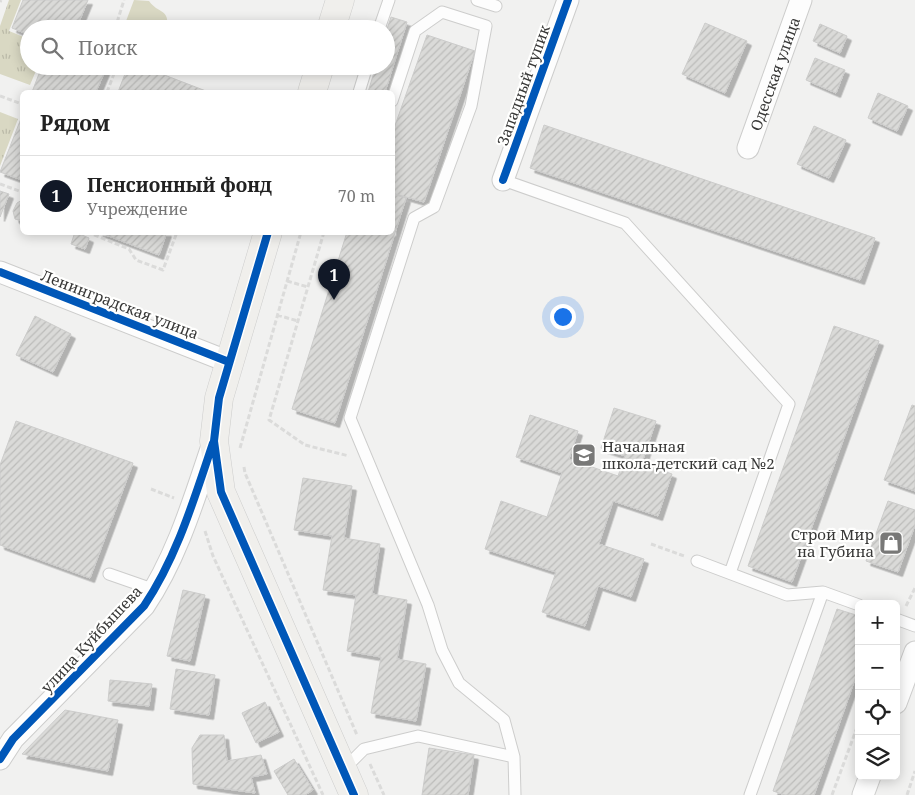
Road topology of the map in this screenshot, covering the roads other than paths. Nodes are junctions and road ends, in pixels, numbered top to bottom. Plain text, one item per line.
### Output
1 (340, 0) edge
2 (389, 0) edge
3 (477, 0) edge
4 (568, 0) edge
5 (801, 0) edge
6 (496, 6) dead end
7 (334, 20) edge
8 (383, 20) edge
9 (317, 75) edge
10 (364, 75) edge
11 (313, 90) edge
12 (360, 90) edge
13 (395, 92) edge
14 (748, 148) dead end
15 (503, 180) joint
16 (267, 235) edge
17 (0, 272) edge
18 (229, 362) junction
19 (214, 441) junction
20 (696, 561) road end
21 (730, 573) junction
22 (109, 574) dead end
23 (155, 590) junction
24 (823, 592) junction
25 (855, 604) edge
26 (900, 620) edge
27 (915, 626) edge
28 (915, 652) edge
29 (900, 693) edge
30 (514, 757) junction
31 (0, 759) edge
32 (343, 770) junction
33 (869, 780) edge
34 (354, 795) edge
35 (515, 795) edge
36 (750, 795) edge
37 (863, 795) edge

1 - 7 street
2 - 8 lane
3 - 6 lane
4 - 15 street, Западный тупик
5 - 14 street, Одесская улица
9 - 11 street
10 - 12 lane
13 - 30 lane
15 - 21 lane
16 - 18 street, улица Куйбышева
17 - 18 street, Ленинградская улица
18 - 19 street, улица Куйбышева
19 - 23 street, улица Куйбышева
19 - 32 street, улица Куйбышева
20 - 21 lane
21 - 24 lane
22 - 23 lane
23 - 31 street, улица Куйбышева
24 - 25 lane
24 - 36 lane
26 - 27 lane
28 - 29 street
30 - 32 lane
30 - 35 lane
32 - 34 street, улица Куйбышева
33 - 37 street

